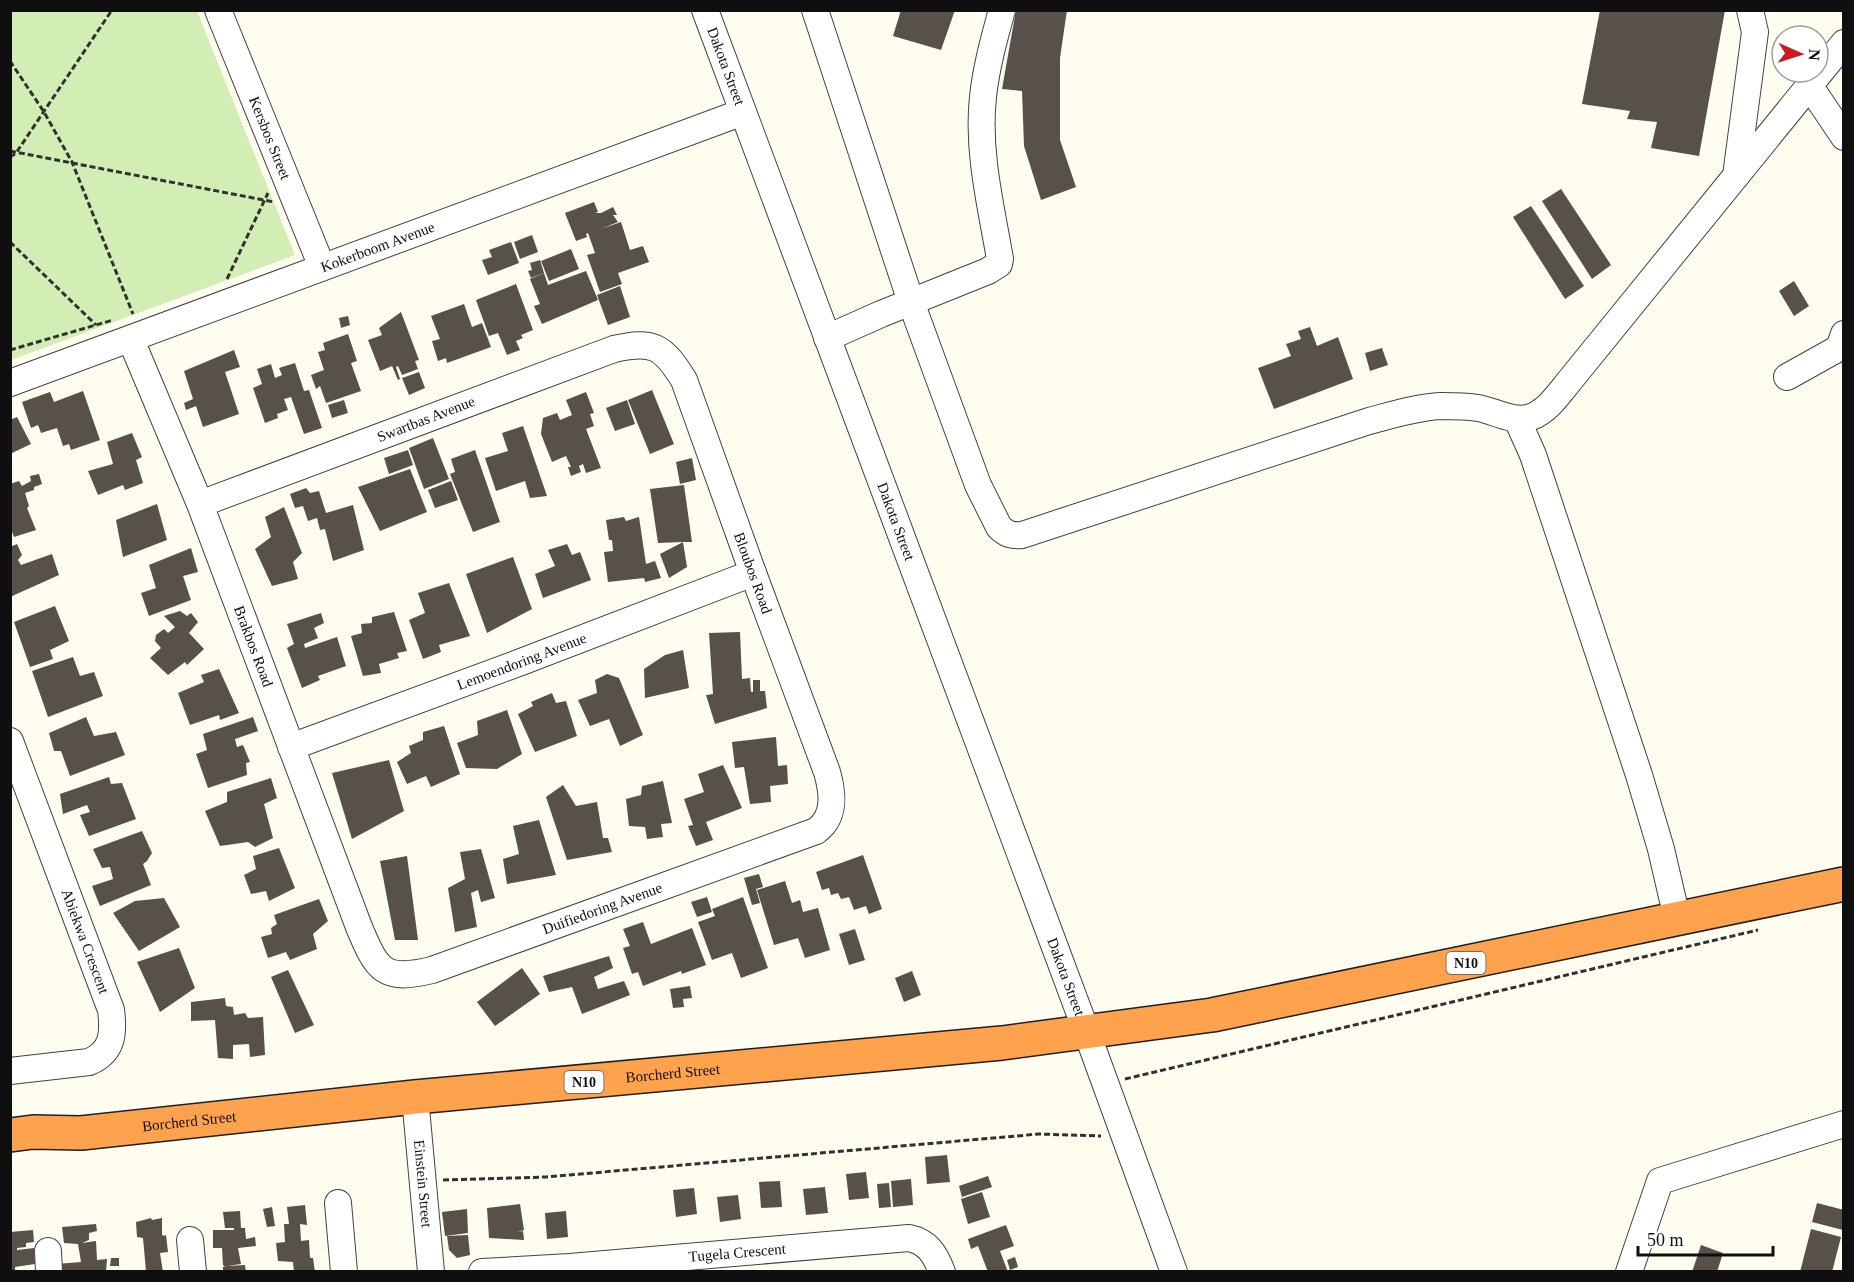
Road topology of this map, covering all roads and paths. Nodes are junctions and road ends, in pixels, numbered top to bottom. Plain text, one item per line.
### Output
1 (112, 10) edge
2 (218, 10) edge
3 (705, 10) edge
4 (815, 10) edge
5 (1002, 10) edge
6 (1750, 10) edge
7 (1844, 43) edge
8 (10, 61) edge
9 (1809, 85) junction
10 (44, 112) junction
11 (743, 112) junction
12 (1844, 136) edge
13 (10, 151) edge
14 (16, 153) junction
15 (10, 157) edge
16 (278, 160) junction
17 (72, 162) junction
18 (1736, 176) junction
19 (258, 199) dead end
20 (10, 242) edge
21 (321, 267) junction
22 (911, 302) junction
23 (217, 307) junction
24 (115, 320) dead end
25 (96, 325) junction
26 (127, 328) junction
27 (1844, 334) edge
28 (827, 338) junction
29 (654, 346) joint
30 (10, 350) edge
31 (1786, 377) dead end
32 (10, 383) edge
33 (1517, 419) junction
34 (200, 504) junction
35 (753, 573) junction
36 (10, 741) edge
37 (291, 747) junction
38 (831, 810) joint
39 (1844, 884) edge
40 (1677, 918) junction
41 (1763, 928) dead end
42 (370, 954) joint
43 (1087, 1033) junction
44 (10, 1071) edge
45 (1106, 1084) junction
46 (415, 1097) junction
47 (1844, 1124) edge
48 (81, 1133) junction
49 (10, 1135) edge
50 (1124, 1137) junction
51 (10, 1148) edge
52 (424, 1181) junction
53 (338, 1203) dead end
54 (190, 1240) dead end
55 (570, 1269) edge
56 (193, 1272) edge
57 (344, 1272) edge
58 (431, 1272) edge
59 (482, 1272) edge
60 (942, 1272) edge
61 (1174, 1272) edge
62 (1629, 1272) edge

1 - 10 path
2 - 16 street, Kersbos Street
3 - 11 street, Dakota Street
4 - 22 street
5 - 22 street
6 - 18 street
7 - 9 street
8 - 10 path
9 - 12 street
9 - 18 street
10 - 14 path
10 - 17 path
11 - 21 street, Kokerboom Avenue
11 - 28 street, Dakota Street
13 - 14 path
14 - 15 path
14 - 17 path
16 - 21 street, Kersbos Street
16 - 23 path
17 - 19 path
17 - 26 path
18 - 33 street
20 - 25 path
21 - 23 street, Kokerboom Avenue
22 - 28 street
22 - 33 street
23 - 26 street, Kokerboom Avenue
24 - 25 path
25 - 30 path
26 - 32 street, Kokerboom Avenue
26 - 34 street, Brakbos Road
27 - 31 street
28 - 43 street, Dakota Street
29 - 34 street, Swartbas Avenue
29 - 35 street, Bloubos Road
33 - 40 street
34 - 37 street, Brakbos Road
35 - 37 street, Lemoendoring Avenue
35 - 38 street, Bloubos Road
36 - 44 street, Abiekwa Crescent
37 - 42 street, Brakbos Road
38 - 42 street, Duifiedoring Avenue
39 - 40 highway, N10
40 - 43 highway, N10
41 - 45 path
43 - 45 street, Dakota Street
43 - 46 highway, Borcherd Street / N10
45 - 50 street, Dakota Street
46 - 48 highway, Borcherd Street / N10
46 - 52 street, Einstein Street
47 - 62 street
48 - 49 highway, Borcherd Street / N10
48 - 51 highway, Borcherd Street / N10
50 - 52 path
50 - 61 street, Dakota Street
52 - 58 street, Einstein Street
53 - 57 street
54 - 56 street
55 - 59 street, Tugela Crescent
55 - 60 street, Tugela Crescent

